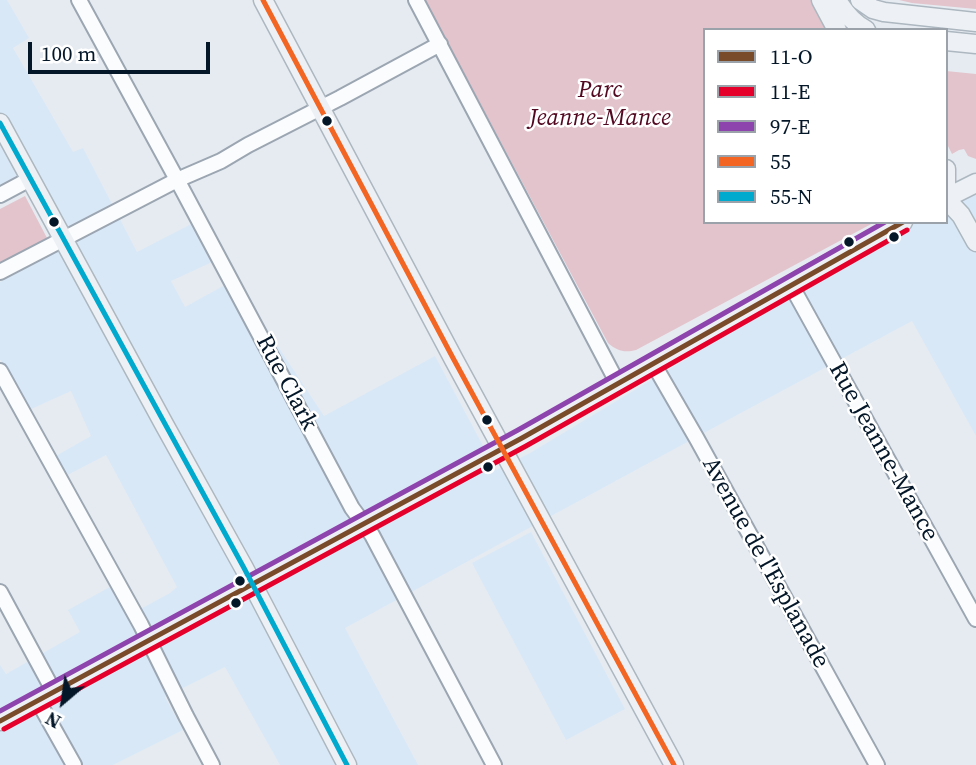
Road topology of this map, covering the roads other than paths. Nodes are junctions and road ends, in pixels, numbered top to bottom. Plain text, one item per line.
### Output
1 (79, 0) edge
2 (262, 0) edge
3 (416, 0) edge
4 (821, 0) edge
5 (837, 0) edge
6 (858, 0) edge
7 (976, 22) edge
8 (836, 28) edge
9 (863, 28) edge
10 (871, 28) edge
11 (948, 41) edge
12 (440, 44) junction
13 (976, 44) edge
14 (320, 107) junction
15 (0, 123) edge
16 (30, 180) junction
17 (177, 180) junction
18 (976, 183) edge
19 (0, 195) edge
20 (948, 196) edge
21 (948, 199) edge
22 (899, 224) edge
23 (63, 240) junction
24 (976, 242) edge
25 (0, 272) edge
26 (791, 285) junction
27 (653, 363) junction
28 (0, 372) edge
29 (618, 384) junction
30 (502, 448) junction
31 (363, 523) junction
32 (253, 584) junction
33 (0, 592) edge
34 (976, 619) edge
35 (148, 641) junction
36 (54, 692) junction
37 (38, 701) junction
38 (0, 721) edge
39 (74, 765) edge
40 (212, 765) edge
41 (347, 765) edge
42 (494, 765) edge
43 (674, 765) edge
44 (877, 765) edge

1 - 17 street, Rue Clark
2 - 14 main road
3 - 12 street
4 - 8 main road
5 - 9 main road
6 - 7 main road
6 - 10 main road
11 - 13 main road
12 - 14 street
12 - 29 street
14 - 17 street
14 - 30 main road
15 - 16 main road
16 - 19 street
16 - 23 main road
17 - 23 street
17 - 31 street, Rue Clark
18 - 20 main road
21 - 24 main road
22 - 26 main road
23 - 25 street
23 - 32 main road
26 - 27 main road
26 - 34 street, Rue Jeanne-Mance
27 - 29 main road
27 - 44 street, Avenue de l'Esplanade
28 - 35 street
29 - 30 main road
30 - 31 main road
30 - 43 main road
31 - 32 main road
31 - 42 street, Rue Clark
32 - 35 main road
32 - 41 main road
33 - 36 street
35 - 36 main road
35 - 40 street
36 - 37 main road
37 - 38 main road
37 - 39 street

